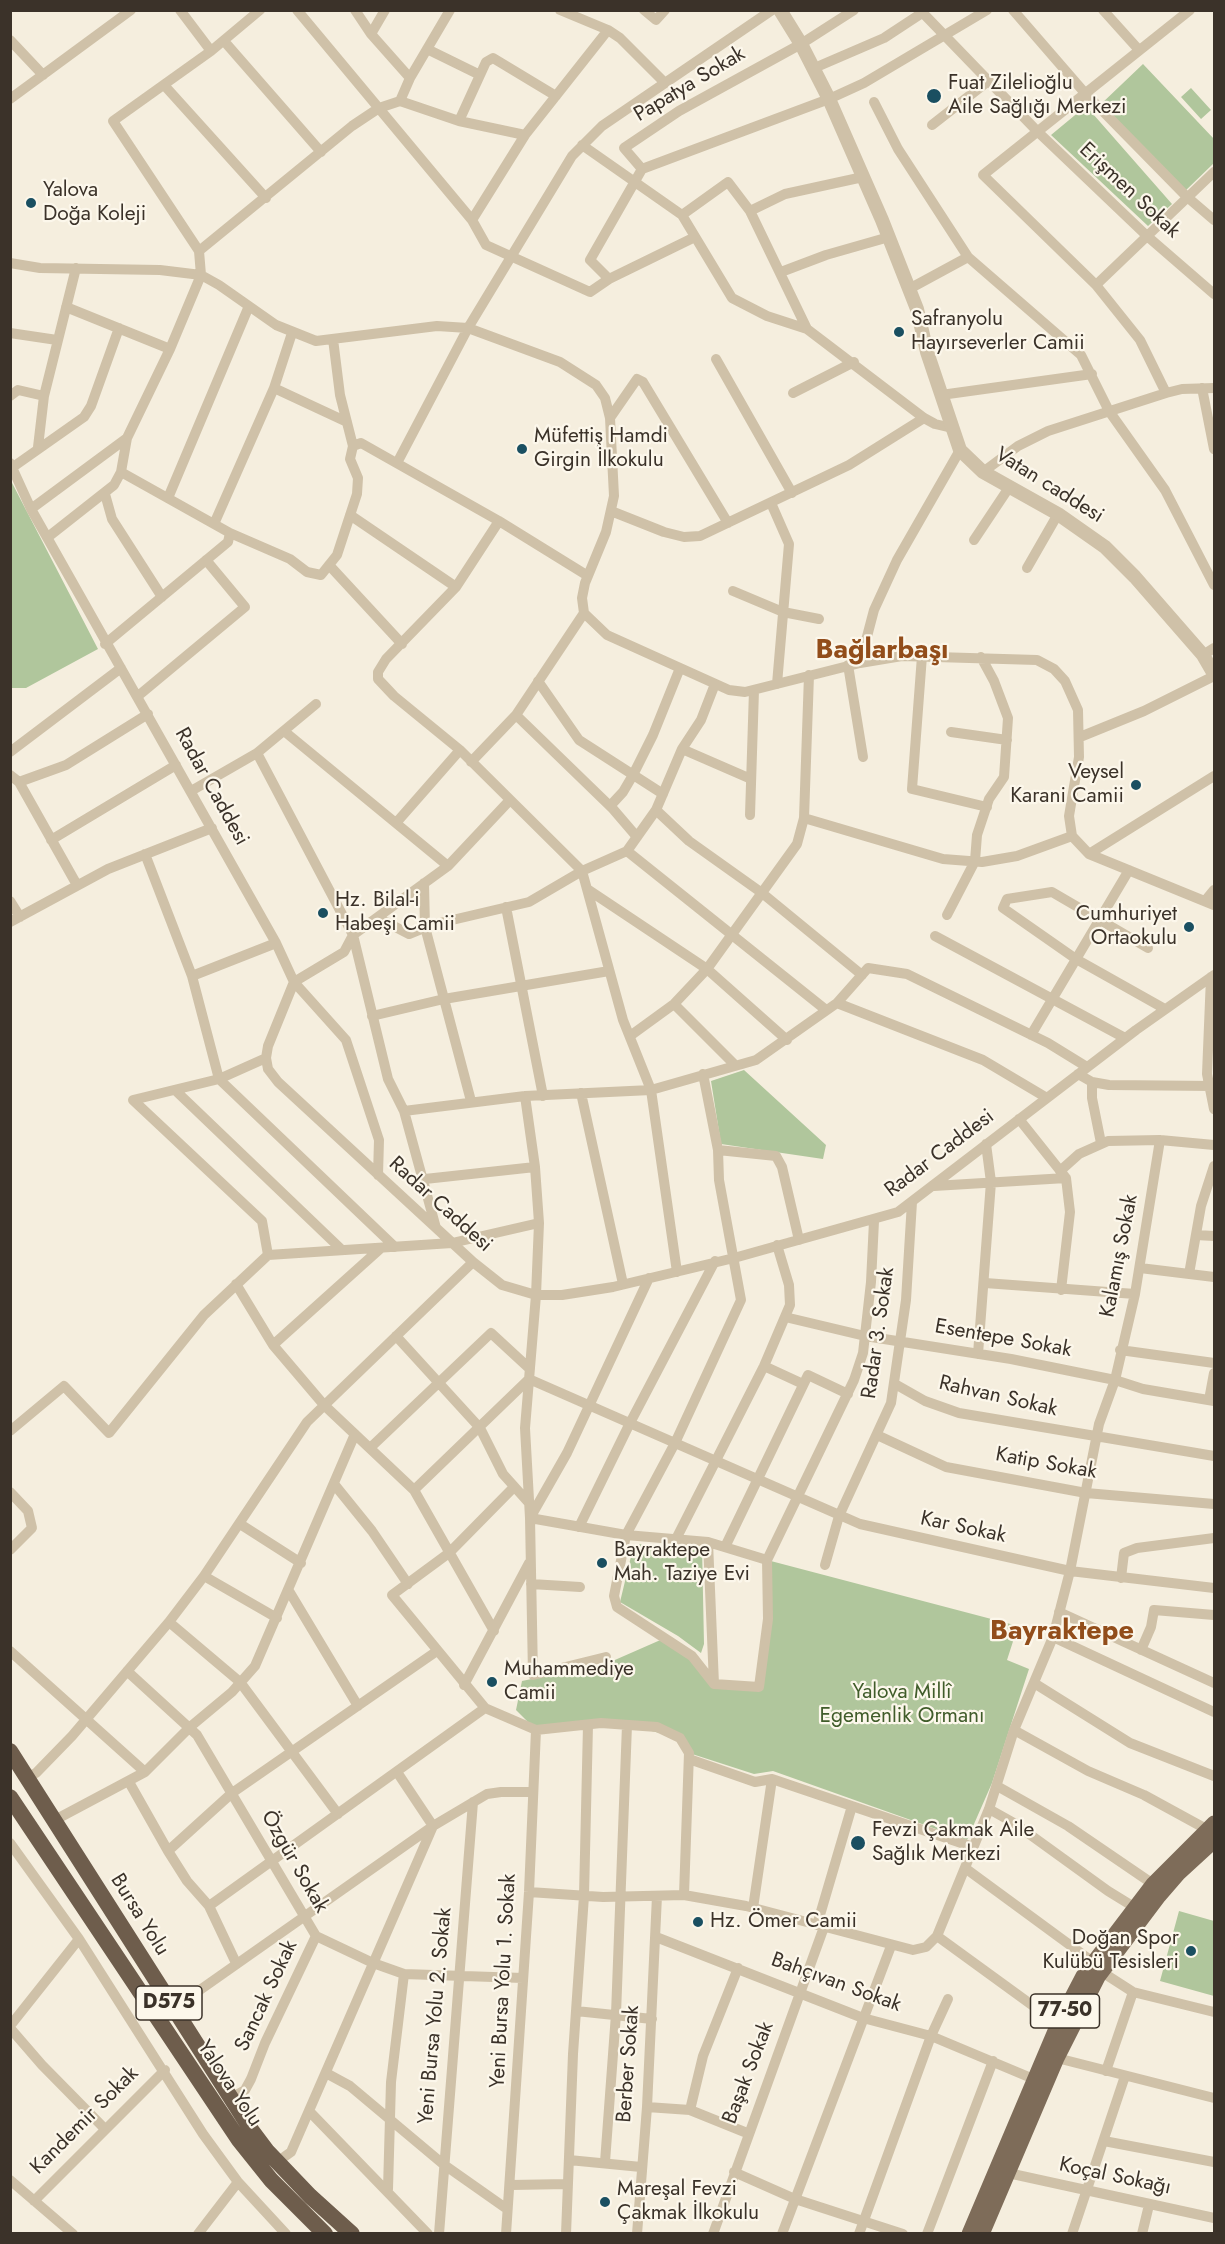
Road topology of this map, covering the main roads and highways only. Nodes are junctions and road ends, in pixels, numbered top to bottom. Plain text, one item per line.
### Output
1 (10, 1751) edge
2 (10, 1797) edge
3 (1212, 1831) edge
4 (1098, 1965) junction
5 (325, 2234) edge
6 (352, 2234) edge
7 (969, 2234) edge
8 (982, 2234) edge

1 - 6 highway, Bursa Yolu / D575
2 - 5 highway, Yalova Yolu / D575
3 - 4 main road, 77-50
3 - 4 main road, 77-50
4 - 7 main road, 77-50
4 - 8 main road, 77-50

